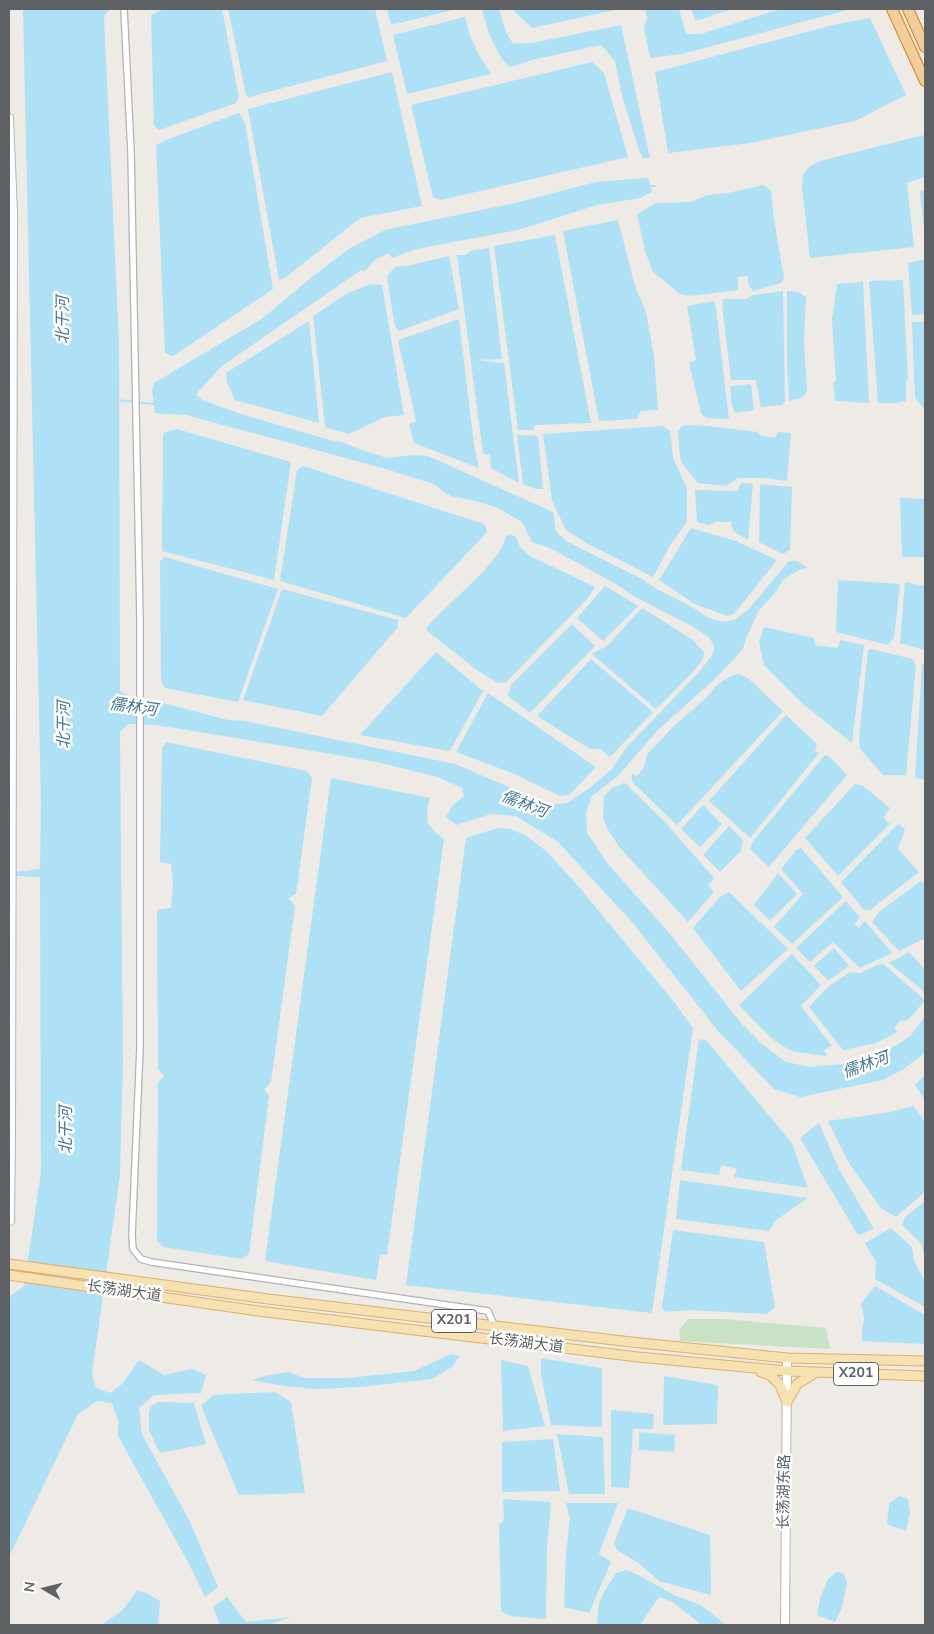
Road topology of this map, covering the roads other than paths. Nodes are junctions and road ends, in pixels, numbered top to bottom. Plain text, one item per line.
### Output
1 (124, 9) edge
2 (892, 9) edge
3 (908, 9) edge
4 (925, 47) edge
5 (925, 81) edge
6 (9, 118) edge
7 (10, 1221) edge
8 (10, 1264) edge
9 (9, 1275) edge
10 (494, 1325) junction
11 (787, 1358) junction
12 (925, 1360) edge
13 (741, 1366) junction
14 (787, 1371) junction
15 (818, 1372) junction
16 (925, 1376) edge
17 (787, 1402) junction
18 (785, 1625) edge

1 - 10 street
2 - 5 highway
3 - 4 highway
6 - 7 street
8 - 10 main road, 长荡湖大道 / X201
9 - 13 main road, 长荡湖大道 / X201
10 - 11 main road, 长荡湖大道 / X201
11 - 12 main road, 长荡湖大道 / X201
11 - 14 street, 长荡湖东路
13 - 14 main road, 长荡湖大道 / X201
13 - 17 main road
14 - 15 main road, 长荡湖大道 / X201
14 - 17 street, 长荡湖东路
15 - 16 main road, 长荡湖大道 / X201
15 - 17 main road
17 - 18 street, 长荡湖东路

